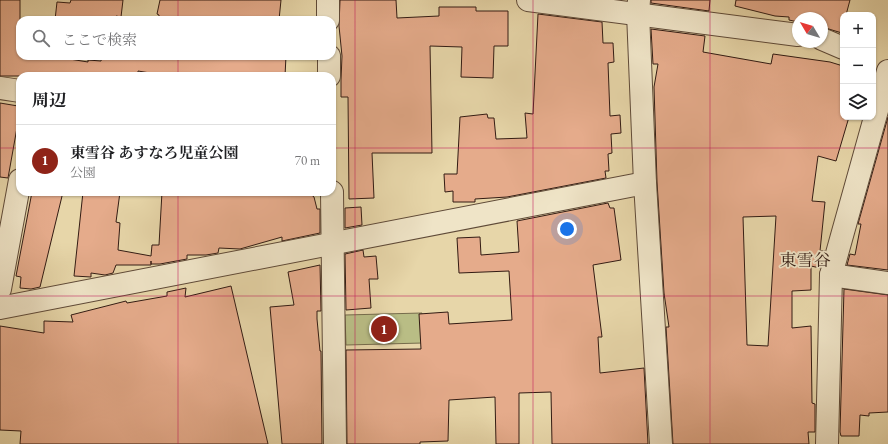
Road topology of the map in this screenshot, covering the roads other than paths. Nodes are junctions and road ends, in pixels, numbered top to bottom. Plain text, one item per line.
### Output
1 (328, 0) edge
2 (528, 0) edge
3 (639, 7) edge
4 (328, 16) edge
5 (792, 34) edge
6 (828, 42) edge
7 (840, 47) edge
8 (329, 60) edge
9 (876, 64) edge
10 (888, 70) edge
11 (329, 72) edge
12 (0, 88) edge
13 (16, 90) edge
14 (645, 183) junction
15 (17, 196) edge
16 (332, 196) edge
17 (333, 244) junction
18 (832, 275) junction
19 (888, 282) edge
20 (0, 289) edge
21 (0, 308) edge
22 (335, 444) edge
23 (661, 444) edge
24 (827, 444) edge

1 - 4 street
2 - 3 street
3 - 5 street
3 - 14 street
6 - 7 street
8 - 11 street
9 - 10 street
10 - 18 street
12 - 13 street
14 - 17 street
14 - 23 street
15 - 20 street
16 - 17 street
17 - 21 street
17 - 22 street
18 - 19 street
18 - 24 street

